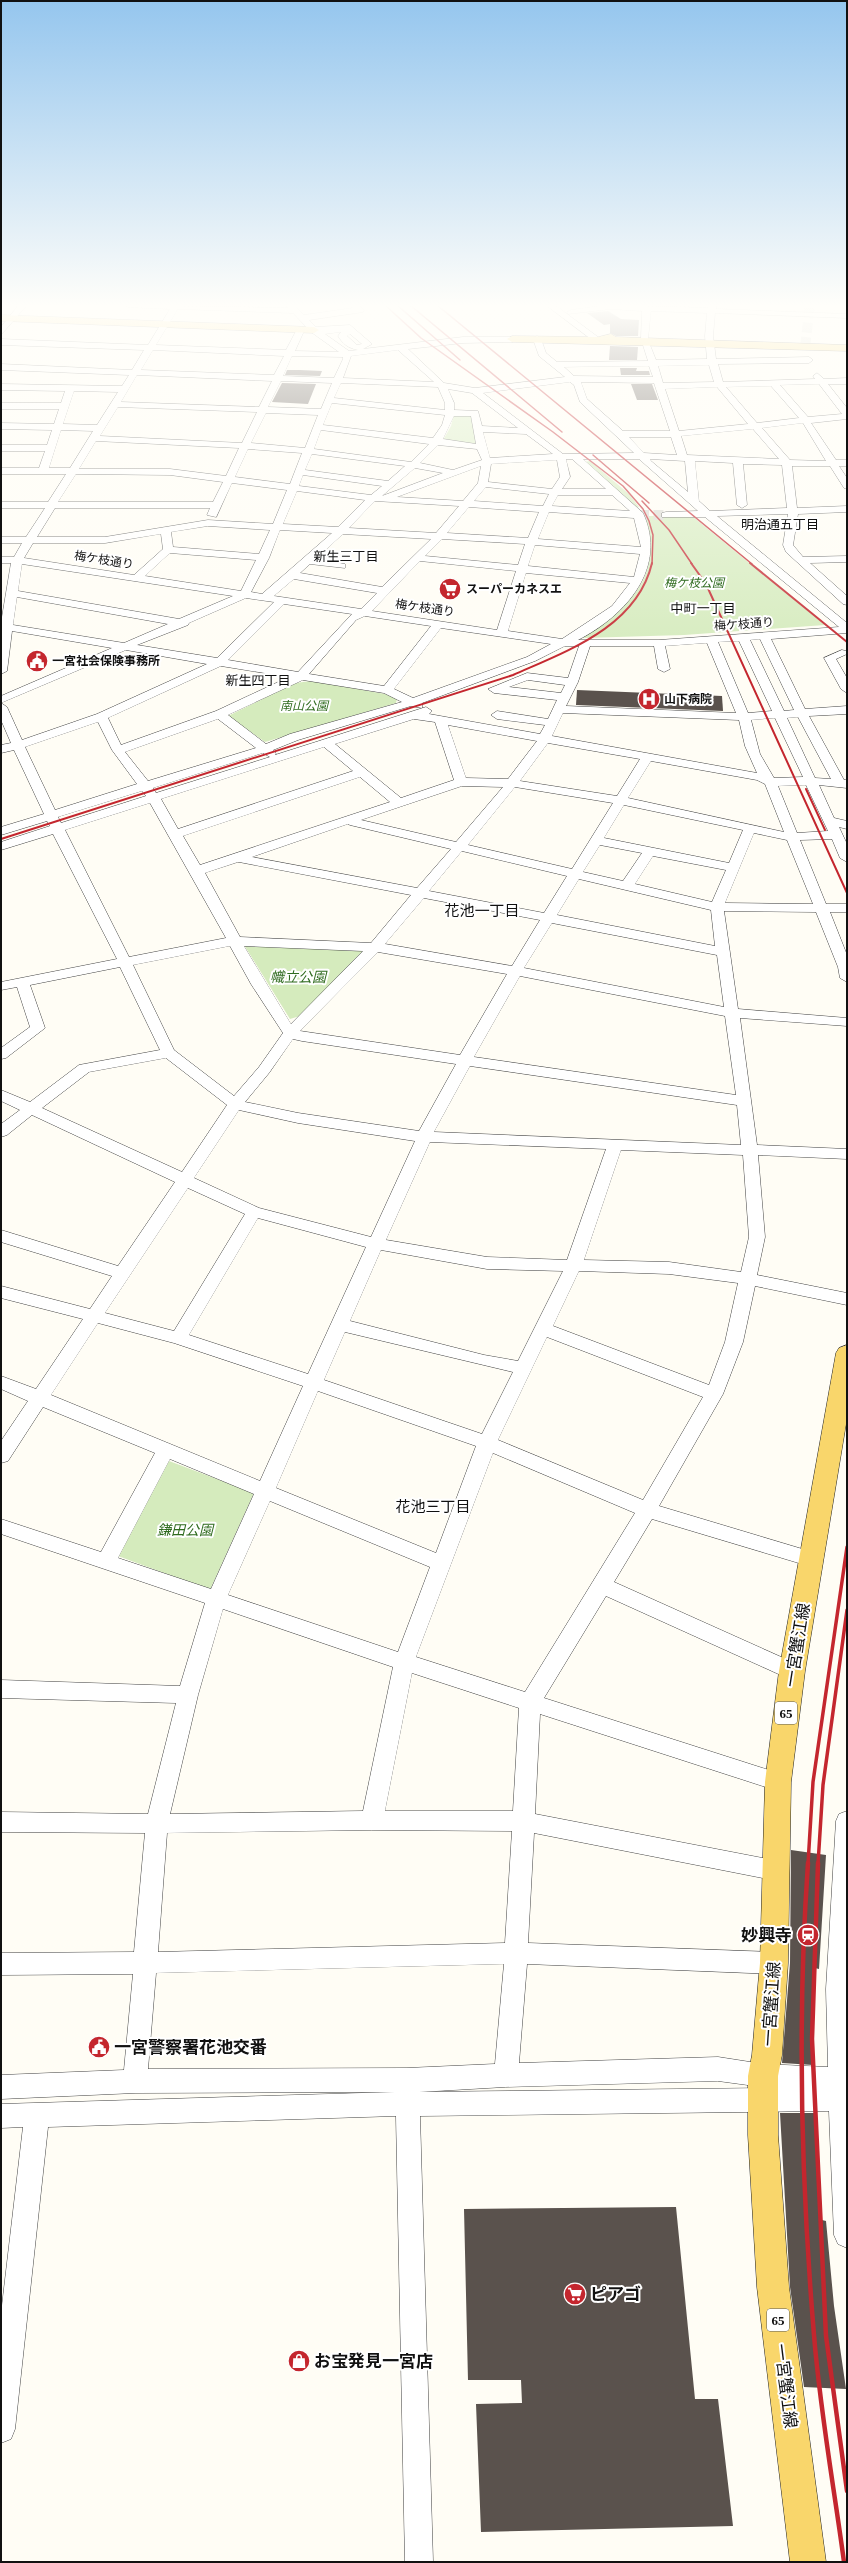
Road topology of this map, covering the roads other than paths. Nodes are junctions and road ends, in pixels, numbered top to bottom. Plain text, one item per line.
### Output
1 (101, 425) edge
2 (255, 425) edge
3 (318, 425) edge
4 (447, 425) edge
5 (478, 425) edge
6 (520, 425) edge
7 (611, 425) edge
8 (673, 425) edge
9 (768, 425) edge
10 (808, 425) edge
11 (1, 426) edge
12 (58, 426) junction
13 (757, 426) junction
14 (99, 428) junction
15 (317, 428) junction
16 (479, 429) junction
17 (528, 431) junction
18 (621, 434) junction
19 (676, 434) junction
20 (92, 438) junction
21 (434, 442) junction
22 (246, 445) junction
23 (481, 447) junction
24 (1, 448) edge
25 (50, 448) junction
26 (309, 450) junction
27 (574, 456) junction
28 (642, 456) junction
29 (561, 457) junction
30 (687, 459) junction
31 (487, 461) junction
32 (738, 461) junction
33 (787, 463) junction
34 (834, 463) junction
35 (847, 463) edge
36 (414, 464) junction
37 (1, 471) edge
38 (43, 471) junction
39 (73, 471) junction
40 (300, 472) junction
41 (451, 472) junction
42 (230, 478) junction
43 (392, 484) junction
44 (483, 484) junction
45 (847, 486) edge
46 (294, 487) junction
47 (554, 492) junction
48 (615, 492) junction
49 (373, 498) junction
50 (217, 504) junction
51 (694, 504) junction
52 (1, 505) edge
53 (51, 505) junction
54 (465, 505) junction
55 (742, 505) junction
56 (847, 509) edge
57 (544, 510) junction
58 (793, 510) junction
59 (640, 514) junction
60 (666, 515) tunnel mouth
61 (708, 515) junction
62 (208, 523) junction
63 (276, 527) junction
64 (166, 530) junction
65 (342, 531) junction
66 (438, 536) junction
67 (1, 540) edge
68 (29, 540) junction
69 (531, 542) junction
70 (168, 550) junction
71 (646, 551) junction
72 (264, 558) junction
73 (417, 558) junction
74 (847, 558) edge
75 (1, 560) edge
76 (17, 560) junction
77 (800, 560) junction
78 (310, 561) junction
79 (1, 565) edge
80 (341, 566) dead end
81 (522, 569) junction
82 (292, 575) junction
83 (138, 578) junction
84 (638, 581) junction
85 (385, 591) junction
86 (12, 593) junction
87 (842, 593) edge
88 (244, 595) junction
89 (808, 597) junction
90 (264, 598) junction
91 (282, 601) junction
92 (847, 602) edge
93 (363, 613) junction
94 (184, 623) junction
95 (439, 624) junction
96 (4, 626) edge
97 (847, 629) edge
98 (502, 632) junction
99 (813, 632) junction
100 (764, 635) junction
101 (743, 637) junction
102 (711, 639) junction
103 (564, 643) junction
104 (659, 643) junction
105 (586, 644) junction
106 (127, 647) junction
107 (844, 656) edge
108 (220, 662) junction
109 (664, 669) dead end
110 (1, 671) edge
111 (301, 676) junction
112 (572, 682) junction
113 (847, 689) edge
114 (387, 690) junction
115 (1, 700) edge
116 (413, 702) junction
117 (562, 703) junction
118 (1, 707) edge
119 (847, 710) edge
120 (802, 713) junction
121 (220, 714) junction
122 (414, 715) junction
123 (497, 715) dead end
124 (780, 715) junction
125 (101, 716) junction
126 (743, 717) junction
127 (440, 720) junction
128 (553, 723) junction
129 (544, 738) junction
130 (326, 743) junction
131 (19, 745) junction
132 (264, 748) junction
133 (1, 749) edge
134 (118, 750) junction
135 (648, 756) junction
136 (277, 759) junction
137 (362, 772) junction
138 (810, 781) junction
139 (461, 782) junction
140 (770, 782) junction
141 (512, 783) junction
142 (843, 784) edge
143 (143, 787) junction
144 (153, 797) junction
145 (620, 800) junction
146 (400, 803) junction
147 (828, 820) junction
148 (350, 821) junction
149 (54, 822) junction
150 (847, 825) edge
151 (750, 828) junction
152 (1, 831) edge
153 (175, 834) junction
154 (836, 835) junction
155 (792, 837) junction
156 (596, 840) junction
157 (1, 846) edge
158 (458, 847) junction
159 (650, 851) junction
160 (238, 857) junction
161 (847, 858) edge
162 (734, 868) junction
163 (197, 871) junction
164 (576, 872) junction
165 (627, 885) junction
166 (420, 893) junction
167 (717, 907) junction
168 (847, 908) edge
169 (822, 909) junction
170 (548, 919) junction
171 (234, 941) junction
172 (375, 946) junction
173 (724, 952) junction
174 (125, 962) junction
175 (516, 971) junction
176 (847, 978) edge
177 (22, 981) junction
178 (3, 982) edge
179 (733, 1013) junction
180 (847, 1022) edge
181 (290, 1033) junction
182 (169, 1052) junction
183 (1, 1055) edge
184 (464, 1060) junction
185 (1, 1095) edge
186 (744, 1101) junction
187 (235, 1104) junction
188 (30, 1110) junction
189 (1, 1132) edge
190 (424, 1137) junction
191 (615, 1145) junction
192 (749, 1148) junction
193 (847, 1154) edge
194 (183, 1181) junction
195 (254, 1212) junction
196 (1, 1236) edge
197 (378, 1244) junction
198 (574, 1266) junction
199 (121, 1273) junction
200 (748, 1279) junction
201 (1, 1292) edge
202 (847, 1299) edge
203 (93, 1317) junction
204 (341, 1325) junction
205 (543, 1329) junction
206 (178, 1338) junction
207 (847, 1353) edge
208 (524, 1368) junction
209 (1, 1382) edge
210 (314, 1383) junction
211 (714, 1394) junction
212 (39, 1398) junction
213 (488, 1443) junction
214 (165, 1451) junction
215 (2, 1453) edge
216 (264, 1490) junction
217 (647, 1510) junction
218 (1, 1526) edge
219 (812, 1559) junction
220 (106, 1562) junction
221 (442, 1564) junction
222 (601, 1585) junction
223 (216, 1599) junction
224 (404, 1662) junction
225 (792, 1671) junction
226 (1, 1689) edge
227 (188, 1695) junction
228 (530, 1703) junction
229 (778, 1782) junction
230 (372, 1820) junction
231 (522, 1821) junction
232 (847, 1821) edge
233 (1, 1822) edge
234 (157, 1824) junction
235 (778, 1871) junction
236 (845, 1904) edge
237 (516, 1953) junction
238 (774, 1962) junction
239 (146, 1963) junction
240 (1, 1964) edge
241 (505, 2075) junction
242 (135, 2081) junction
243 (1, 2087) edge
244 (763, 2089) junction
245 (844, 2089) edge
246 (408, 2092) junction
247 (37, 2115) junction
248 (1, 2116) edge
249 (847, 2235) edge
250 (1, 2429) edge
251 (419, 2562) edge
252 (808, 2562) edge

1 - 14 street
2 - 22 street
3 - 15 street
4 - 21 street
5 - 16 street
6 - 17 street
7 - 18 street
8 - 19 street
9 - 13 street
10 - 34 street
11 - 12 street
12 - 14 street
12 - 25 street
13 - 19 street
13 - 33 street
14 - 20 street
15 - 21 street
15 - 26 street
16 - 17 street
16 - 23 street
17 - 29 street
18 - 19 street
18 - 28 street
19 - 30 street
20 - 22 street
20 - 39 street
21 - 23 street
21 - 36 street
22 - 26 street
22 - 42 street
23 - 31 street
24 - 25 street
25 - 38 street
26 - 36 street
26 - 40 street
27 - 28 street
27 - 29 street
27 - 48 street
28 - 30 street
28 - 51 street
29 - 31 street
29 - 47 street
30 - 32 street
30 - 51 street
31 - 41 street
31 - 44 street
32 - 33 street
32 - 55 street
33 - 34 street
33 - 58 street
34 - 35 street
34 - 45 street
36 - 41 street
36 - 43 street
37 - 38 street
38 - 39 street
39 - 42 street
39 - 53 street
40 - 43 street
40 - 46 street
41 - 49 street
42 - 46 street
42 - 50 street
43 - 49 street
44 - 47 street
44 - 54 street
46 - 49 street
46 - 63 street
47 - 48 street
47 - 57 street
48 - 59 street
49 - 54 street
49 - 65 street
50 - 53 street
50 - 62 street
51 - 55 street
51 - 61 street
52 - 53 street
53 - 68 street
54 - 57 street
54 - 66 street
55 - 58 street
56 - 58 street
57 - 59 street
57 - 69 street
58 - 61 street
58 - 77 street
59 - 71 street
60 - 61 street
61 - 89 street
62 - 63 street
62 - 64 street
63 - 65 street
63 - 72 street
64 - 68 street
64 - 70 street
65 - 66 street
65 - 78 street
66 - 69 street
66 - 73 street
67 - 68 street
68 - 76 street
69 - 71 street
69 - 81 street
70 - 72 street
70 - 83 street
71 - 84 street
72 - 88 street
73 - 81 street
73 - 85 street
74 - 77 street
75 - 76 street, 梅ケ枝通り
76 - 79 street
76 - 83 street, 梅ケ枝通り
76 - 86 street
77 - 87 street
78 - 80 street
78 - 82 street
81 - 84 street
81 - 98 street
82 - 85 street
82 - 90 street
83 - 88 street, 梅ケ枝通り
84 - 103 street
85 - 93 street
86 - 94 street
86 - 96 street
87 - 89 street
87 - 92 street
88 - 90 street, 梅ケ枝通り
88 - 94 street
89 - 97 street
90 - 91 street, 梅ケ枝通り
91 - 93 street, 梅ケ枝通り
91 - 108 street
93 - 95 street, 梅ケ枝通り
93 - 111 street
94 - 106 street
95 - 98 street, 梅ケ枝通り
95 - 114 street
96 - 106 street
96 - 110 street
97 - 99 street, 梅ケ枝通り
98 - 103 street, 梅ケ枝通り
99 - 100 street, 梅ケ枝通り
99 - 107 street
100 - 101 street, 梅ケ枝通り
100 - 120 street
101 - 102 street, 梅ケ枝通り
101 - 124 street
102 - 104 street, 梅ケ枝通り
102 - 126 street
103 - 105 street, 梅ケ枝通り
103 - 116 street
104 - 105 street, 梅ケ枝通り
104 - 109 street
105 - 112 street
106 - 108 street
106 - 115 street
107 - 113 street
108 - 111 street
108 - 125 street
111 - 114 street
111 - 121 street
112 - 117 street
112 - 117 street
114 - 116 street
116 - 122 street
116 - 132 street
117 - 126 street
117 - 128 street
118 - 131 street
119 - 120 street
120 - 124 street
120 - 142 street
121 - 132 street
121 - 134 street
122 - 127 street
122 - 130 street
123 - 128 street
124 - 126 street
124 - 138 street
125 - 131 street
125 - 134 street
126 - 140 street
127 - 129 street
127 - 139 street
128 - 129 street
129 - 135 street
129 - 141 street
130 - 136 street
130 - 137 street
131 - 133 street
131 - 149 street
132 - 136 street
132 - 143 street
134 - 143 street
135 - 140 street
135 - 145 street
136 - 144 street
137 - 146 street
137 - 153 street
138 - 140 street
138 - 142 street
138 - 147 street
139 - 141 street
139 - 146 street
140 - 155 street
141 - 145 street
141 - 158 street
143 - 144 street
143 - 149 street
144 - 149 street
144 - 153 street
145 - 151 street
145 - 156 street
146 - 148 street
147 - 150 street
147 - 154 street
148 - 158 street
148 - 160 street
149 - 152 street
149 - 157 street
149 - 174 street
151 - 155 street
151 - 162 street
153 - 163 street
154 - 155 street
154 - 161 street
155 - 169 street
156 - 159 street
156 - 164 street
158 - 164 street
158 - 166 street
159 - 162 street
159 - 165 street
160 - 163 street
160 - 166 street
162 - 167 street
163 - 171 street
164 - 165 street
164 - 170 street
165 - 167 street
166 - 170 street
166 - 172 street
167 - 169 street
167 - 173 street
168 - 169 street
169 - 176 street
170 - 173 street
170 - 175 street
171 - 172 street
171 - 174 street
171 - 181 street
172 - 175 street
172 - 181 street
173 - 179 street
174 - 177 street
174 - 182 street
175 - 179 street
175 - 184 street
177 - 178 street
177 - 183 street
179 - 180 street
179 - 186 street
181 - 184 street
181 - 187 street
182 - 187 street
182 - 188 street
184 - 186 street
184 - 190 street
185 - 188 street
186 - 192 street
187 - 190 street
187 - 194 street
188 - 189 street
188 - 194 street
190 - 191 street
190 - 197 street
191 - 192 street
191 - 198 street
192 - 193 street
192 - 200 street
194 - 195 street
194 - 199 street
195 - 197 street
195 - 206 street
196 - 199 street
197 - 198 street
197 - 204 street
198 - 200 street
198 - 205 street
199 - 203 street
200 - 202 street
200 - 211 street
201 - 203 street
203 - 206 street
203 - 212 street
204 - 208 street
204 - 210 street
205 - 208 street
205 - 211 street
206 - 210 street
207 - 219 main road, 一宮蟹江線 / 65
208 - 213 street
209 - 212 street
210 - 213 street
210 - 216 street
211 - 217 street
212 - 214 street
212 - 215 street
213 - 217 street
213 - 221 street
214 - 216 street
214 - 220 street
216 - 221 street
216 - 223 street
217 - 219 street
217 - 222 street
218 - 220 street
219 - 225 main road, 一宮蟹江線 / 65
220 - 223 street
221 - 224 street
222 - 225 street
222 - 228 street
223 - 224 street
223 - 227 street
224 - 228 street
224 - 230 street
225 - 229 main road, 一宮蟹江線 / 65
226 - 227 street
227 - 234 street
228 - 229 street
228 - 231 street
229 - 235 main road, 一宮蟹江線 / 65
230 - 231 street
230 - 234 street
231 - 235 street
231 - 237 street
232 - 236 street
233 - 234 street
234 - 239 street
235 - 238 main road, 一宮蟹江線 / 65
236 - 245 street
237 - 238 street
237 - 239 street
237 - 241 street
238 - 244 main road, 一宮蟹江線 / 65
239 - 240 street
239 - 242 street
241 - 244 street
241 - 246 street
242 - 243 street
242 - 246 street
244 - 245 street
244 - 246 street
244 - 252 main road, 一宮蟹江線 / 65
245 - 249 street
246 - 247 street
246 - 251 street
247 - 248 street
247 - 250 street

